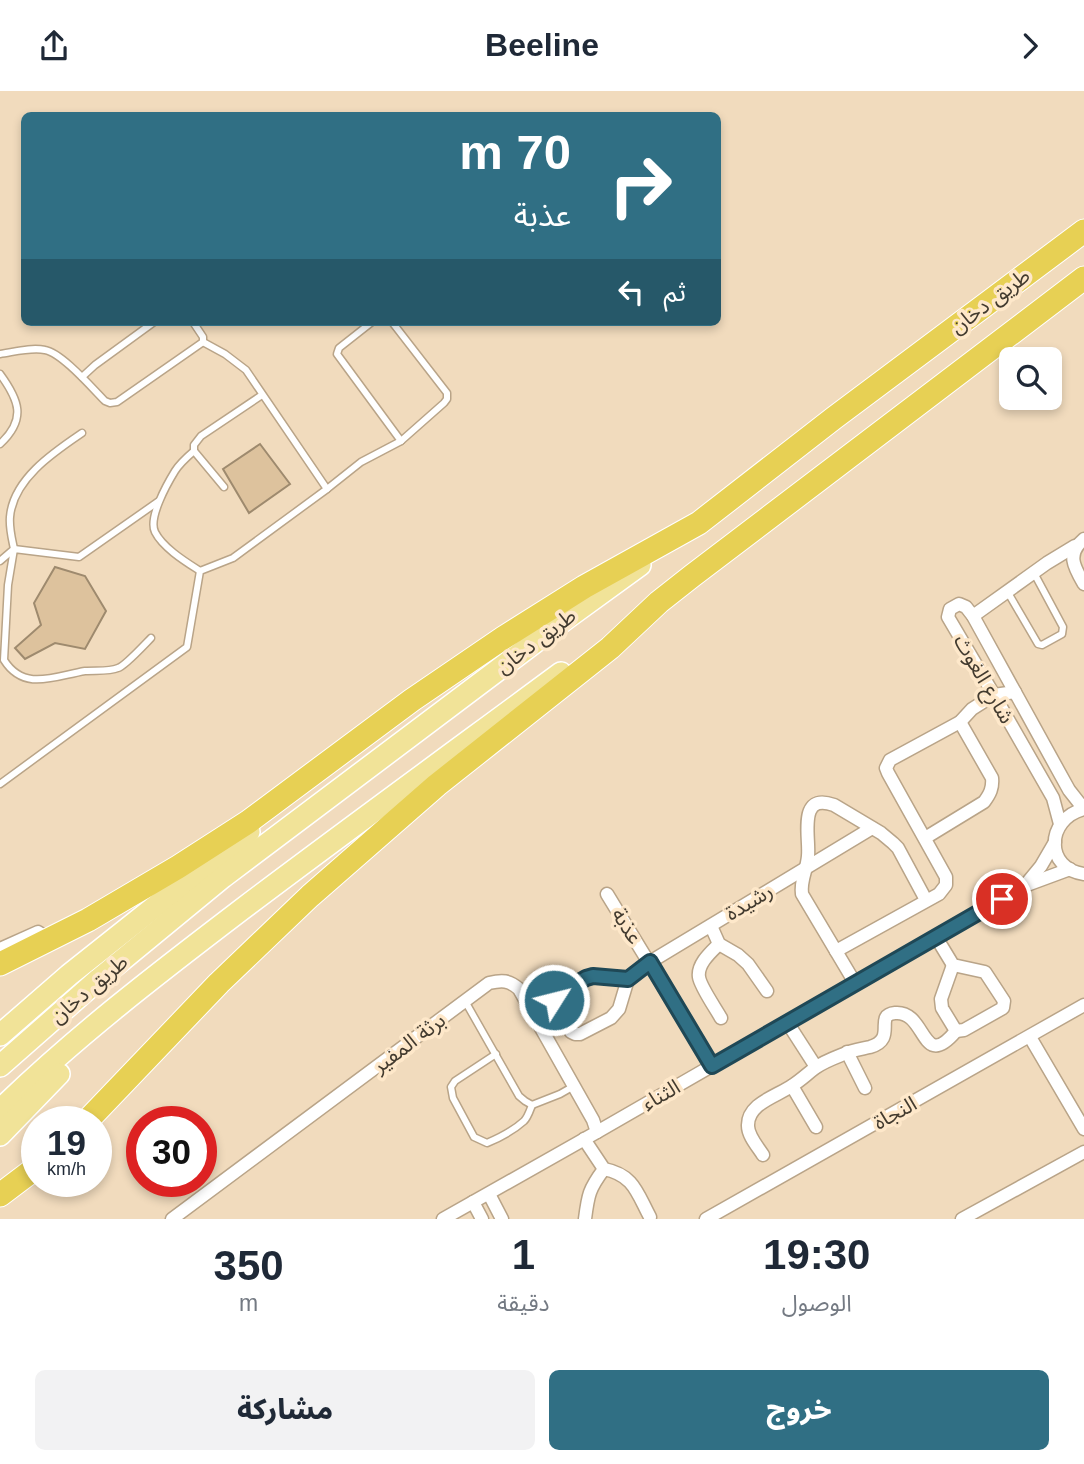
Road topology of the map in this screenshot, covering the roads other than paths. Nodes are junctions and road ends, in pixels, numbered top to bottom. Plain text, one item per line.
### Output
1 (1084, 231) edge
2 (1084, 278) edge
3 (149, 326) edge
4 (195, 326) edge
5 (367, 326) edge
6 (395, 326) edge
7 (203, 342) junction
8 (0, 354) edge
9 (0, 374) edge
10 (82, 377) junction
11 (262, 395) junction
12 (82, 433) dead end
13 (401, 441) junction
14 (0, 444) edge
15 (194, 451) junction
16 (224, 487) dead end
17 (327, 489) junction
18 (159, 501) junction
19 (699, 523) junction
20 (1080, 543) edge
21 (14, 549) junction
22 (0, 561) edge
23 (200, 571) junction
24 (1034, 573) junction
25 (1084, 584) edge
26 (1007, 591) junction
27 (659, 602) junction
28 (974, 616) junction
29 (151, 638) dead end
30 (1015, 692) junction
31 (994, 695) junction
32 (960, 722) junction
33 (346, 749) junction
34 (0, 784) edge
35 (1084, 809) edge
36 (1060, 824) junction
37 (873, 828) junction
38 (925, 838) junction
39 (1055, 842) junction
40 (807, 867) junction
41 (1070, 869) junction
42 (1084, 874) edge
43 (1024, 886) junction
44 (607, 894) dead end
45 (926, 900) junction
46 (711, 926) junction
47 (936, 937) junction
48 (50, 939) junction
49 (719, 944) junction
50 (0, 949) edge
51 (836, 951) junction
52 (650, 962) junction
53 (0, 964) edge
54 (953, 965) junction
55 (628, 979) junction
56 (147, 981) junction
57 (855, 983) junction
58 (767, 991) dead end
59 (465, 1001) junction
60 (1084, 1005) edge
61 (720, 1018) dead end
62 (787, 1022) junction
63 (956, 1031) junction
64 (0, 1035) edge
65 (1030, 1037) junction
66 (847, 1052) junction
67 (496, 1054) junction
68 (0, 1066) edge
69 (712, 1066) junction
70 (816, 1067) junction
71 (574, 1086) junction
72 (792, 1086) junction
73 (865, 1088) dead end
74 (532, 1105) junction
75 (101, 1106) edge
76 (0, 1110) edge
77 (816, 1127) dead end
78 (1084, 1129) edge
79 (597, 1132) junction
80 (0, 1135) edge
81 (584, 1139) junction
82 (1084, 1152) edge
83 (763, 1155) dead end
84 (604, 1169) junction
85 (21, 1179) edge
86 (489, 1193) junction
87 (0, 1195) edge
88 (473, 1202) junction
89 (650, 1217) dead end
90 (172, 1219) edge
91 (443, 1219) edge
92 (482, 1219) edge
93 (502, 1219) edge
94 (584, 1219) edge
95 (706, 1219) edge
96 (962, 1219) edge

1 - 19 highway, طريق دخان
2 - 27 highway, طريق دخان
3 - 10 lane
4 - 7 lane
5 - 13 lane
6 - 13 lane
7 - 10 lane
7 - 11 lane
8 - 10 lane
9 - 14 lane
11 - 15 lane
11 - 17 lane
12 - 21 lane
13 - 17 lane
15 - 16 lane
15 - 18 lane
17 - 23 lane
18 - 21 lane
18 - 23 lane
19 - 33 highway
19 - 68 main road, طريق دخان
20 - 24 street
20 - 25 street
21 - 22 lane
21 - 29 lane
23 - 34 lane
24 - 26 street
24 - 26 lane
26 - 28 street
27 - 56 main road, طريق دخان
27 - 75 highway
28 - 30 street, شارع الغوث
28 - 31 street, شارع الغوث
30 - 31 street
30 - 35 street, شارع الغوث
31 - 32 street
31 - 36 street, شارع الغوث
32 - 38 street
32 - 38 street
33 - 48 highway
33 - 64 main road
35 - 36 street
36 - 39 street
37 - 40 street, رشيدة
37 - 40 street
37 - 45 street
38 - 45 street
39 - 41 street
39 - 43 street
40 - 46 street, رشيدة
40 - 51 street
41 - 42 street
41 - 43 street
43 - 47 street, الثناء
44 - 52 street, عذبة
45 - 51 street
46 - 49 street
46 - 52 street, رشيدة
47 - 54 street
47 - 57 street, الثناء
48 - 50 street
48 - 53 highway
49 - 58 street
49 - 61 street
51 - 57 street
52 - 55 street, رشيدة
52 - 69 street, عذبة
54 - 63 street
54 - 63 street
55 - 55 street
56 - 76 main road, طريق دخان
56 - 80 main road
57 - 62 street, الثناء
59 - 67 lane
59 - 71 street, برثة المفير
59 - 90 street, برثة المفير
60 - 65 street, النجاة
62 - 69 street, الثناء
62 - 70 street
63 - 66 street
65 - 78 street
65 - 95 street, النجاة
66 - 70 street
66 - 73 street
67 - 74 lane
67 - 74 lane
69 - 79 street, الثناء
70 - 72 street
71 - 74 lane
71 - 79 street, برثة المفير
72 - 77 street
72 - 83 street
79 - 81 street, الثناء
81 - 84 street
81 - 86 street, الثناء
82 - 96 street
84 - 89 street
84 - 94 street
85 - 87 highway
86 - 88 street, الثناء
86 - 93 street
88 - 91 street, الثناء
88 - 92 street

